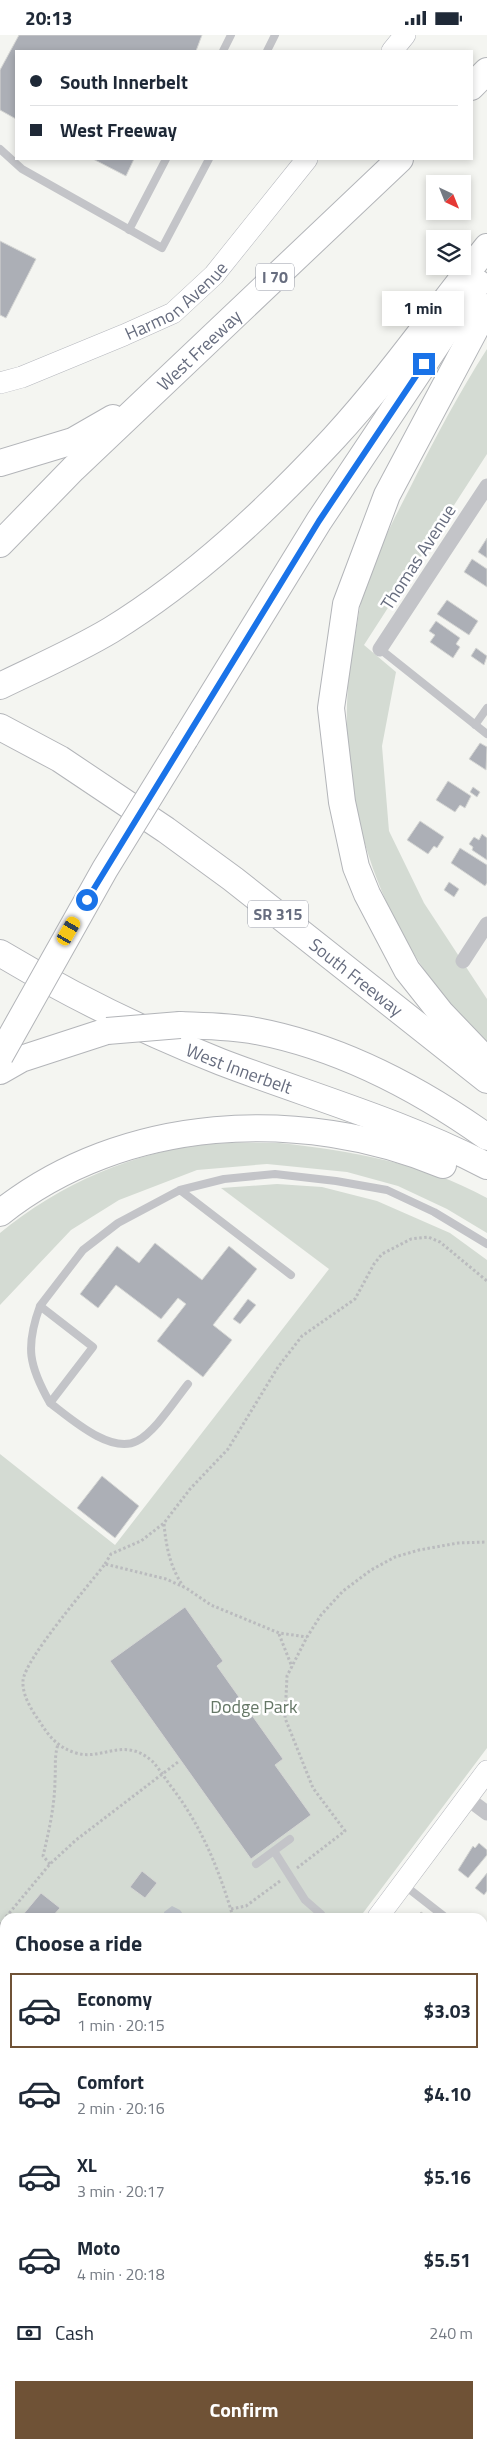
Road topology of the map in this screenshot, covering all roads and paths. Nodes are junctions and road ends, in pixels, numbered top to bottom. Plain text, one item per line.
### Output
1 (231, 35) edge
2 (275, 35) edge
3 (405, 35) edge
4 (224, 50) edge
5 (268, 50) edge
6 (393, 50) edge
7 (487, 71) edge
8 (473, 85) edge
9 (0, 149) edge
10 (165, 160) edge
11 (208, 160) edge
12 (306, 160) edge
13 (399, 160) edge
14 (128, 230) junction
15 (487, 247) edge
16 (487, 270) edge
17 (487, 307) edge
18 (0, 383) edge
19 (150, 396) junction
20 (0, 463) edge
21 (487, 485) edge
22 (0, 544) edge
23 (380, 649) joint
24 (0, 686) edge
25 (487, 708) edge
26 (476, 725) junction
27 (0, 727) edge
28 (487, 734) edge
29 (487, 924) edge
30 (0, 953) edge
31 (464, 961) dead end
32 (0, 1056) edge
33 (487, 1061) edge
34 (0, 1071) edge
35 (487, 1080) edge
36 (487, 1137) edge
37 (487, 1165) edge
38 (487, 1183) edge
39 (180, 1190) junction
40 (0, 1213) edge
41 (487, 1244) edge
42 (291, 1275) dead end
43 (487, 1281) edge
44 (40, 1306) junction
45 (188, 1384) dead end
46 (50, 1403) junction
47 (164, 1523) junction
48 (487, 1543) edge
49 (105, 1564) junction
50 (183, 1586) junction
51 (279, 1633) junction
52 (307, 1637) junction
53 (292, 1667) junction
54 (58, 1744) junction
55 (178, 1762) dead end
56 (487, 1771) edge
57 (162, 1774) junction
58 (467, 1798) junction
59 (487, 1813) edge
60 (290, 1839) dead end
61 (274, 1851) junction
62 (50, 1864) junction
63 (256, 1864) dead end
64 (288, 1874) junction
65 (403, 1884) junction
66 (231, 1909) junction
67 (10, 1913) edge
68 (232, 1913) edge
69 (320, 1913) edge
70 (381, 1913) edge
71 (440, 1913) edge

1 - 4 lane
2 - 5 lane
3 - 6 main road
7 - 8 highway
9 - 14 lane
10 - 14 lane
11 - 14 lane
12 - 18 main road, Harmon Avenue
13 - 19 highway, West Freeway / I 70
15 - 24 highway
16 - 32 highway, bridge
17 - 33 highway
19 - 20 highway
19 - 22 highway, West Freeway / I 70
21 - 23 street, Thomas Avenue
23 - 26 lane
25 - 26 lane
26 - 28 lane
27 - 35 highway, South Freeway / SR 315
29 - 31 street
30 - 37 highway, West Innerbelt
34 - 36 highway, bridge
38 - 40 highway
39 - 41 lane
39 - 42 lane
39 - 44 lane
43 - 47 path
44 - 46 lane
44 - 46 lane
45 - 46 lane
47 - 49 path
47 - 50 path
48 - 52 path
49 - 50 path
49 - 54 path
50 - 51 path
51 - 52 path
51 - 53 path
52 - 53 path
53 - 64 path
54 - 57 path
54 - 62 path
55 - 57 path
56 - 58 main road
57 - 62 path
57 - 66 path
58 - 59 street
58 - 65 main road
60 - 61 lane
61 - 63 lane
61 - 64 lane
62 - 67 path
64 - 66 path
64 - 69 lane
65 - 70 main road
65 - 71 lane
66 - 68 path

